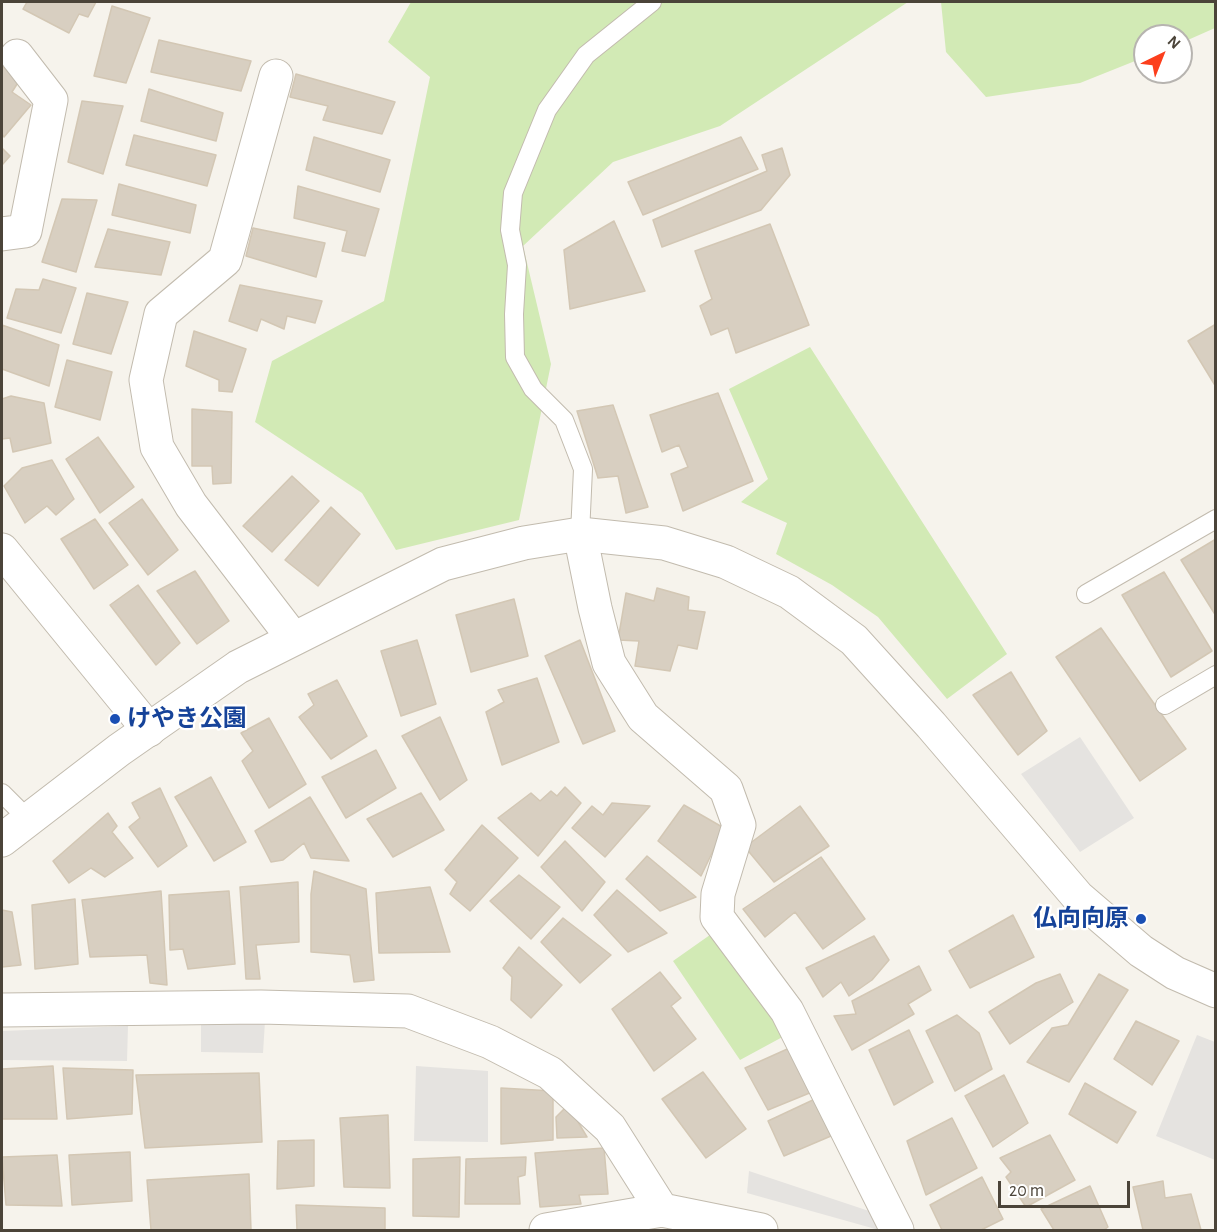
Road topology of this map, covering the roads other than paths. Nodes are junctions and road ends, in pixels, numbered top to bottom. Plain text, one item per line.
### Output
1 (652, 2) edge
2 (17, 56) dead end
3 (276, 76) dead end
4 (2, 234) edge
5 (1215, 519) edge
6 (580, 534) junction
7 (2, 550) edge
8 (1086, 594) dead end
9 (293, 638) junction
10 (1215, 675) edge
11 (1165, 705) dead end
12 (148, 730) junction
13 (2, 793) edge
14 (28, 819) junction
15 (2, 840) edge
16 (1215, 991) edge
17 (2, 1010) edge
18 (662, 1210) junction
19 (546, 1230) edge
20 (756, 1230) edge
21 (897, 1230) edge

1 - 6 lane
2 - 4 street
3 - 9 street
5 - 8 lane
6 - 9 street
6 - 16 street
6 - 21 street
7 - 12 street
9 - 12 street
10 - 11 lane
12 - 14 street
13 - 14 lane
14 - 15 street
17 - 18 street
18 - 19 street
18 - 20 street

